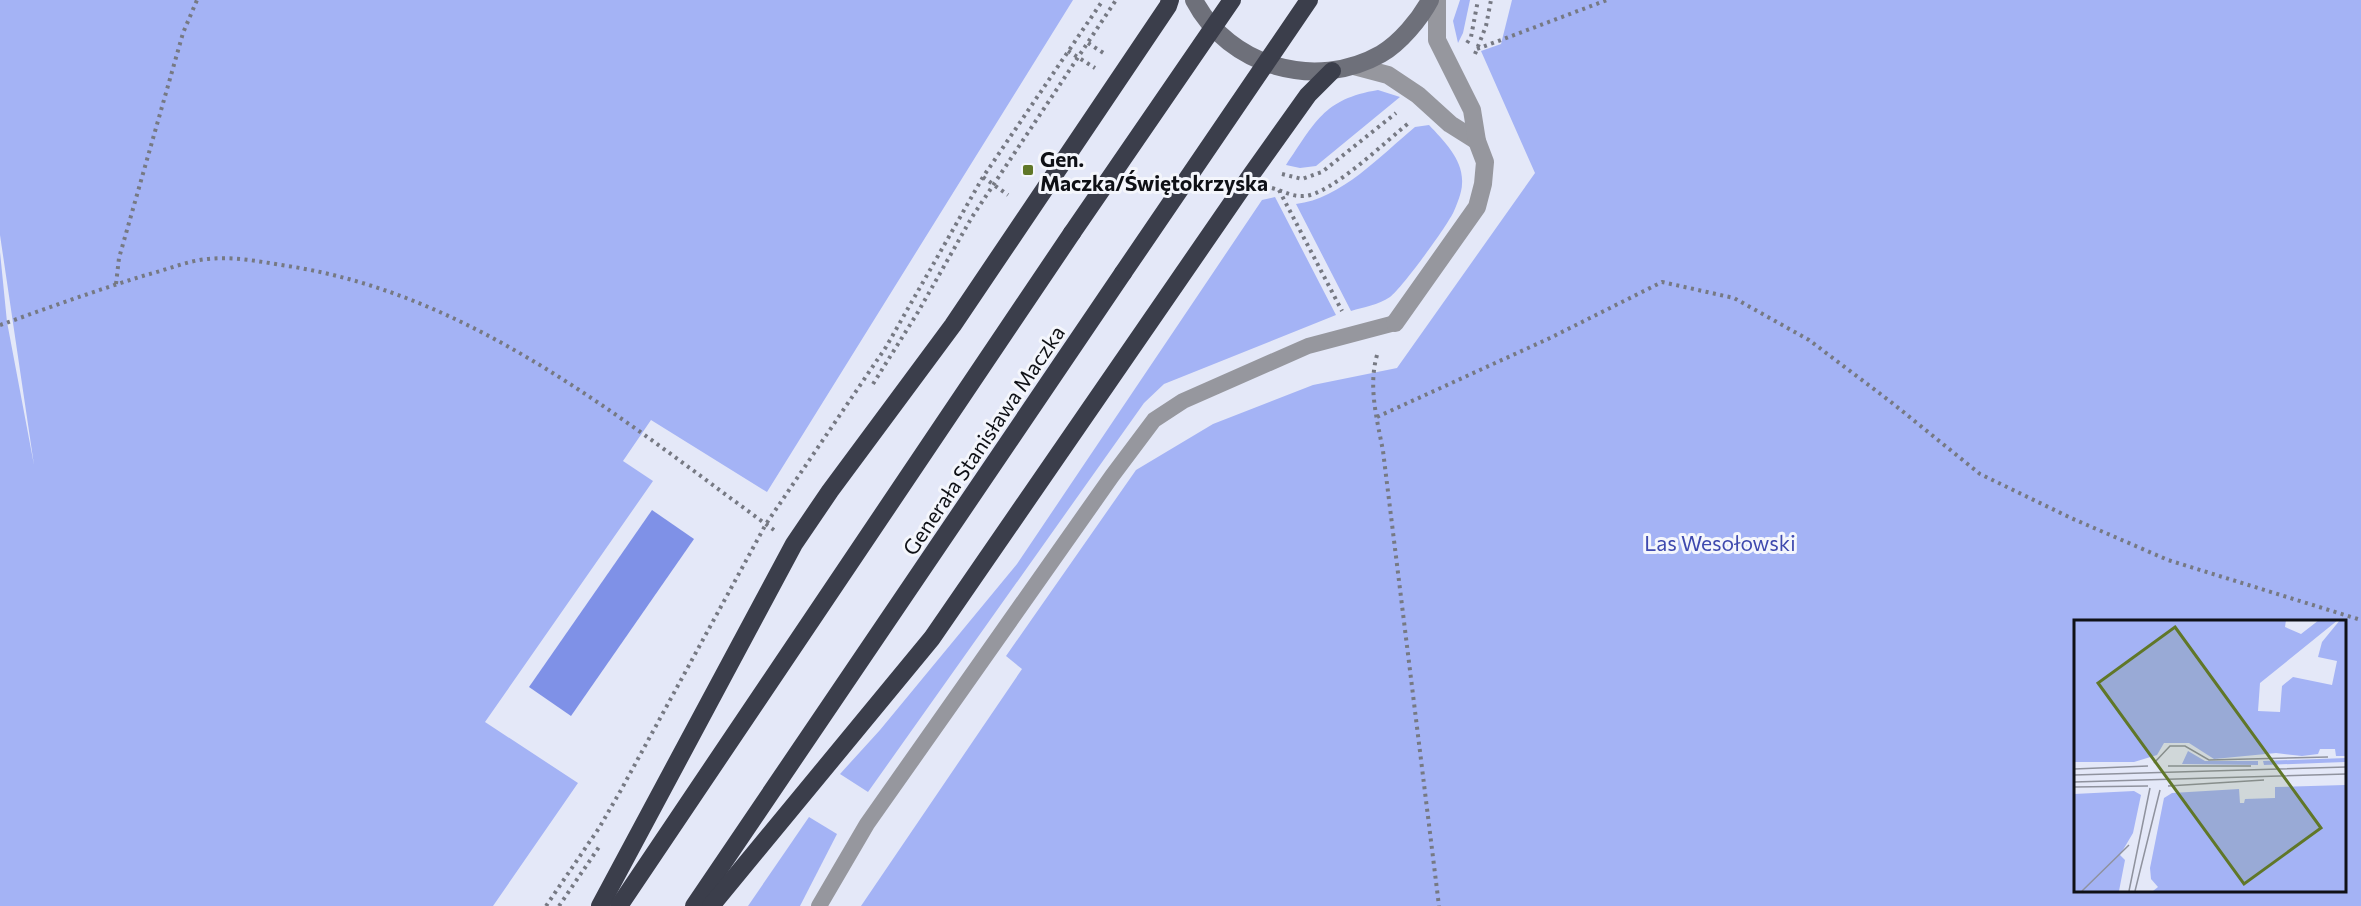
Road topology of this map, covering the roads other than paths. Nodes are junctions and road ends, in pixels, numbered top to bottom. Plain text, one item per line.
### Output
1 (1170, 0) edge
2 (1194, 0) edge
3 (1232, 0) edge
4 (1309, 0) edge
5 (1430, 0) edge
6 (1437, 0) edge
7 (1354, 66) junction
8 (1332, 71) junction
9 (1477, 141) junction
10 (1395, 323) joint
11 (600, 906) edge
12 (619, 906) edge
13 (694, 906) edge
14 (711, 906) edge
15 (819, 906) edge

1 - 11 highway
2 - 8 main road
3 - 12 highway, Generała Stanisława Maczka, bridge
4 - 13 highway, Generała Stanisława Maczka, bridge
5 - 7 main road
6 - 9 street
7 - 8 main road
7 - 9 street
8 - 14 highway
9 - 10 street
10 - 15 lane

